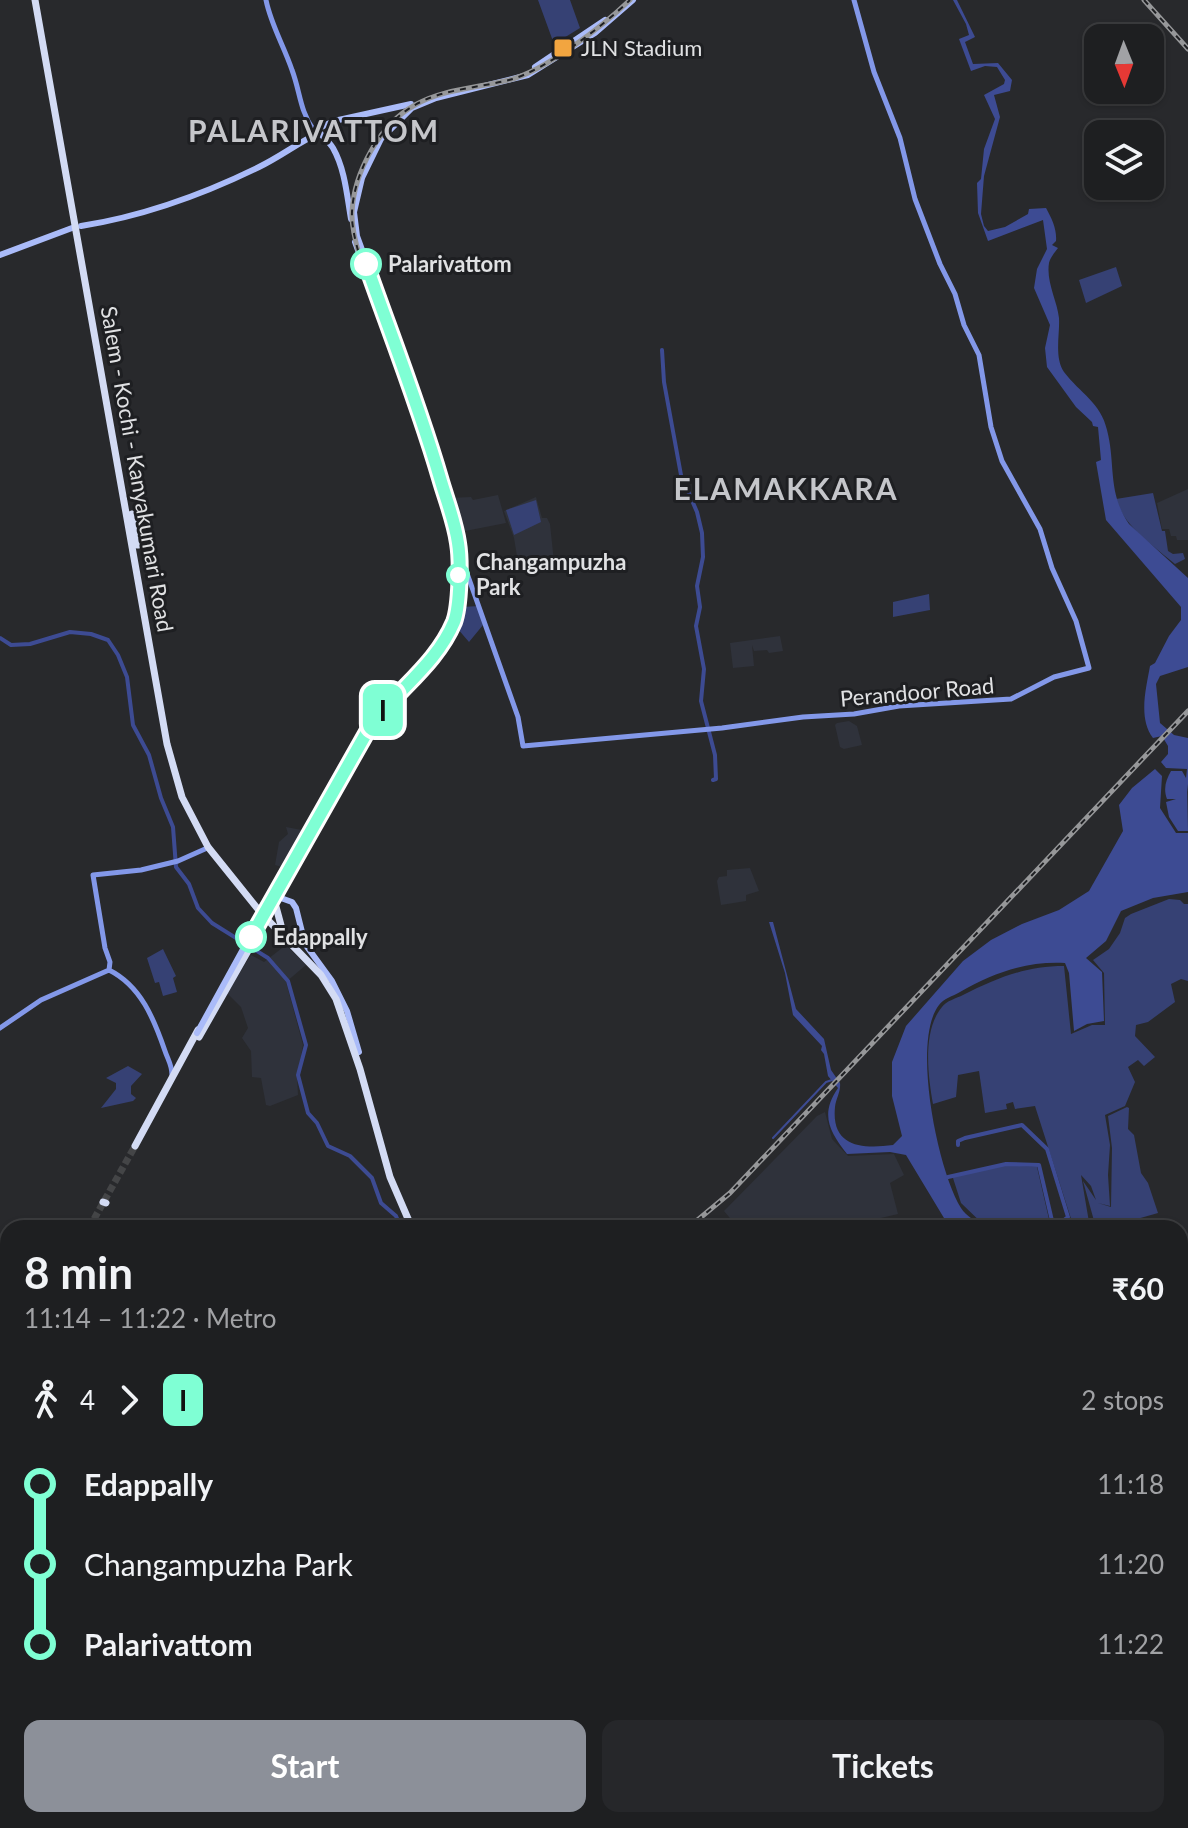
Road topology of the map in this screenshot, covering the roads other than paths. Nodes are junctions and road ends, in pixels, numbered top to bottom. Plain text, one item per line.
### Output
1 (37, 0) edge
2 (266, 0) edge
3 (631, 0) edge
4 (854, 0) edge
5 (586, 36) junction
6 (414, 104) junction
7 (315, 131) junction
8 (351, 219) junction
9 (84, 224) dead end
10 (70, 230) dead end
11 (0, 254) edge
12 (417, 405) junction
13 (123, 479) junction
14 (459, 554) junction
15 (404, 688) junction
16 (165, 726) junction
17 (335, 786) junction
18 (306, 837) junction
19 (205, 849) dead end
20 (265, 907) junction
21 (257, 927) junction
22 (281, 931) junction
23 (109, 970) junction
24 (336, 993) junction
25 (0, 1028) edge
26 (199, 1034) junction
27 (357, 1052) junction
28 (170, 1062) junction
29 (180, 1062) junction
30 (170, 1083) junction
31 (408, 1220) edge

1 - 13 highway, Salem - Kochi - Kanyakumari Road
2 - 7 main road
3 - 5 main road
3 - 5 main road
4 - 14 main road, Perandoor Road
5 - 6 main road
6 - 7 main road
6 - 8 main road
6 - 12 main road
7 - 8 main road
7 - 9 main road
8 - 12 main road
10 - 11 main road
12 - 14 main road
13 - 16 highway, Salem - Kochi - Kanyakumari Road
13 - 16 highway, Salem - Kochi - Kanyakumari Road
14 - 15 main road
15 - 17 main road
15 - 17 main road
16 - 20 highway, Salem - Kochi - Kanyakumari Road
16 - 20 highway, Salem - Kochi - Kanyakumari Road
17 - 18 main road
18 - 20 main road
18 - 20 main road
18 - 26 main road, bridge
19 - 23 main road
20 - 21 highway
20 - 21 highway
20 - 22 highway
20 - 24 main road
21 - 22 highway
21 - 26 highway
22 - 24 highway
22 - 27 highway
23 - 25 main road
23 - 28 main road
24 - 27 highway
26 - 29 highway
26 - 30 highway
27 - 31 highway
28 - 29 main road
28 - 30 main road
29 - 30 highway

